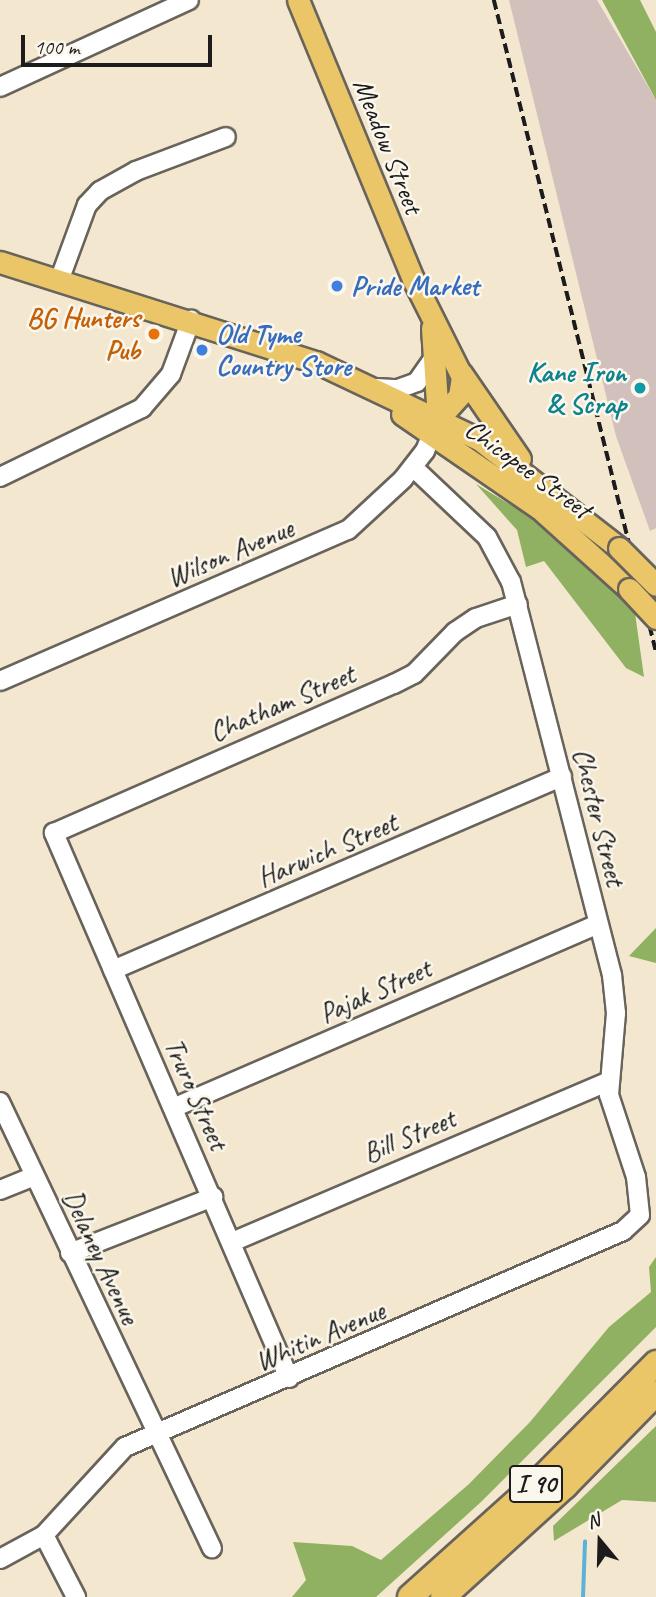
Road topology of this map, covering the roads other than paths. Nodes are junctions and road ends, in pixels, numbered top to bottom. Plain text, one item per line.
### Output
1 (189, 0) edge
2 (298, 0) edge
3 (0, 87) edge
4 (226, 137) dead end
5 (0, 262) edge
6 (59, 281) junction
7 (428, 313) junction
8 (191, 320) junction
9 (436, 355) junction
10 (459, 369) junction
11 (354, 380) junction
12 (435, 427) junction
13 (413, 467) junction
14 (0, 477) edge
15 (545, 486) junction
16 (656, 585) edge
17 (518, 604) junction
18 (656, 618) edge
19 (0, 681) edge
20 (562, 777) junction
21 (54, 833) joint
22 (598, 924) junction
23 (113, 970) junction
24 (608, 1082) junction
25 (0, 1102) edge
26 (173, 1108) junction
27 (34, 1176) junction
28 (0, 1190) edge
29 (213, 1197) junction
30 (640, 1215) joint
31 (232, 1242) junction
32 (70, 1253) junction
33 (656, 1363) edge
34 (289, 1378) junction
35 (656, 1393) edge
36 (154, 1434) junction
37 (44, 1535) junction
38 (212, 1548) dead end
39 (0, 1559) edge
40 (76, 1597) edge
41 (410, 1597) edge
42 (443, 1597) edge

1 - 3 street
2 - 7 main road, Meadow Street
4 - 6 street
5 - 6 main road, Chicopee Street
6 - 8 main road, Chicopee Street
7 - 9 main road, Meadow Street
7 - 10 main road, Meadow Street
8 - 11 main road, Chicopee Street
8 - 14 street
9 - 11 street
9 - 12 main road, Meadow Street
10 - 12 main road
10 - 15 main road, Meadow Street
11 - 12 main road, Chicopee Street
12 - 13 street, Wilson Avenue
12 - 15 main road, Chicopee Street
12 - 18 main road, Chicopee Street, bridge
13 - 17 street, Chester Street
13 - 19 street, Wilson Avenue
15 - 16 main road, Chicopee Street, bridge
17 - 20 street, Chester Street
17 - 21 street, Chatham Street
20 - 22 street, Chester Street
20 - 23 street, Harwich Street
21 - 23 street, Truro Street
22 - 24 street, Chester Street
22 - 26 street, Pajak Street
23 - 26 street, Truro Street
24 - 30 street, Chester Street
24 - 31 street, Bill Street
25 - 27 street, Delaney Avenue
26 - 29 street, Truro Street
27 - 28 street
27 - 32 street, Delaney Avenue
29 - 31 street, Truro Street
29 - 32 street
30 - 34 street, Whitin Avenue
31 - 34 street, Truro Street
32 - 36 street, Delaney Avenue
33 - 41 highway, I 90
34 - 36 street, Whitin Avenue
35 - 42 highway, I 90
36 - 37 street, Whitin Avenue
36 - 38 street, Delaney Avenue
37 - 39 street, Whitin Avenue
37 - 40 street

